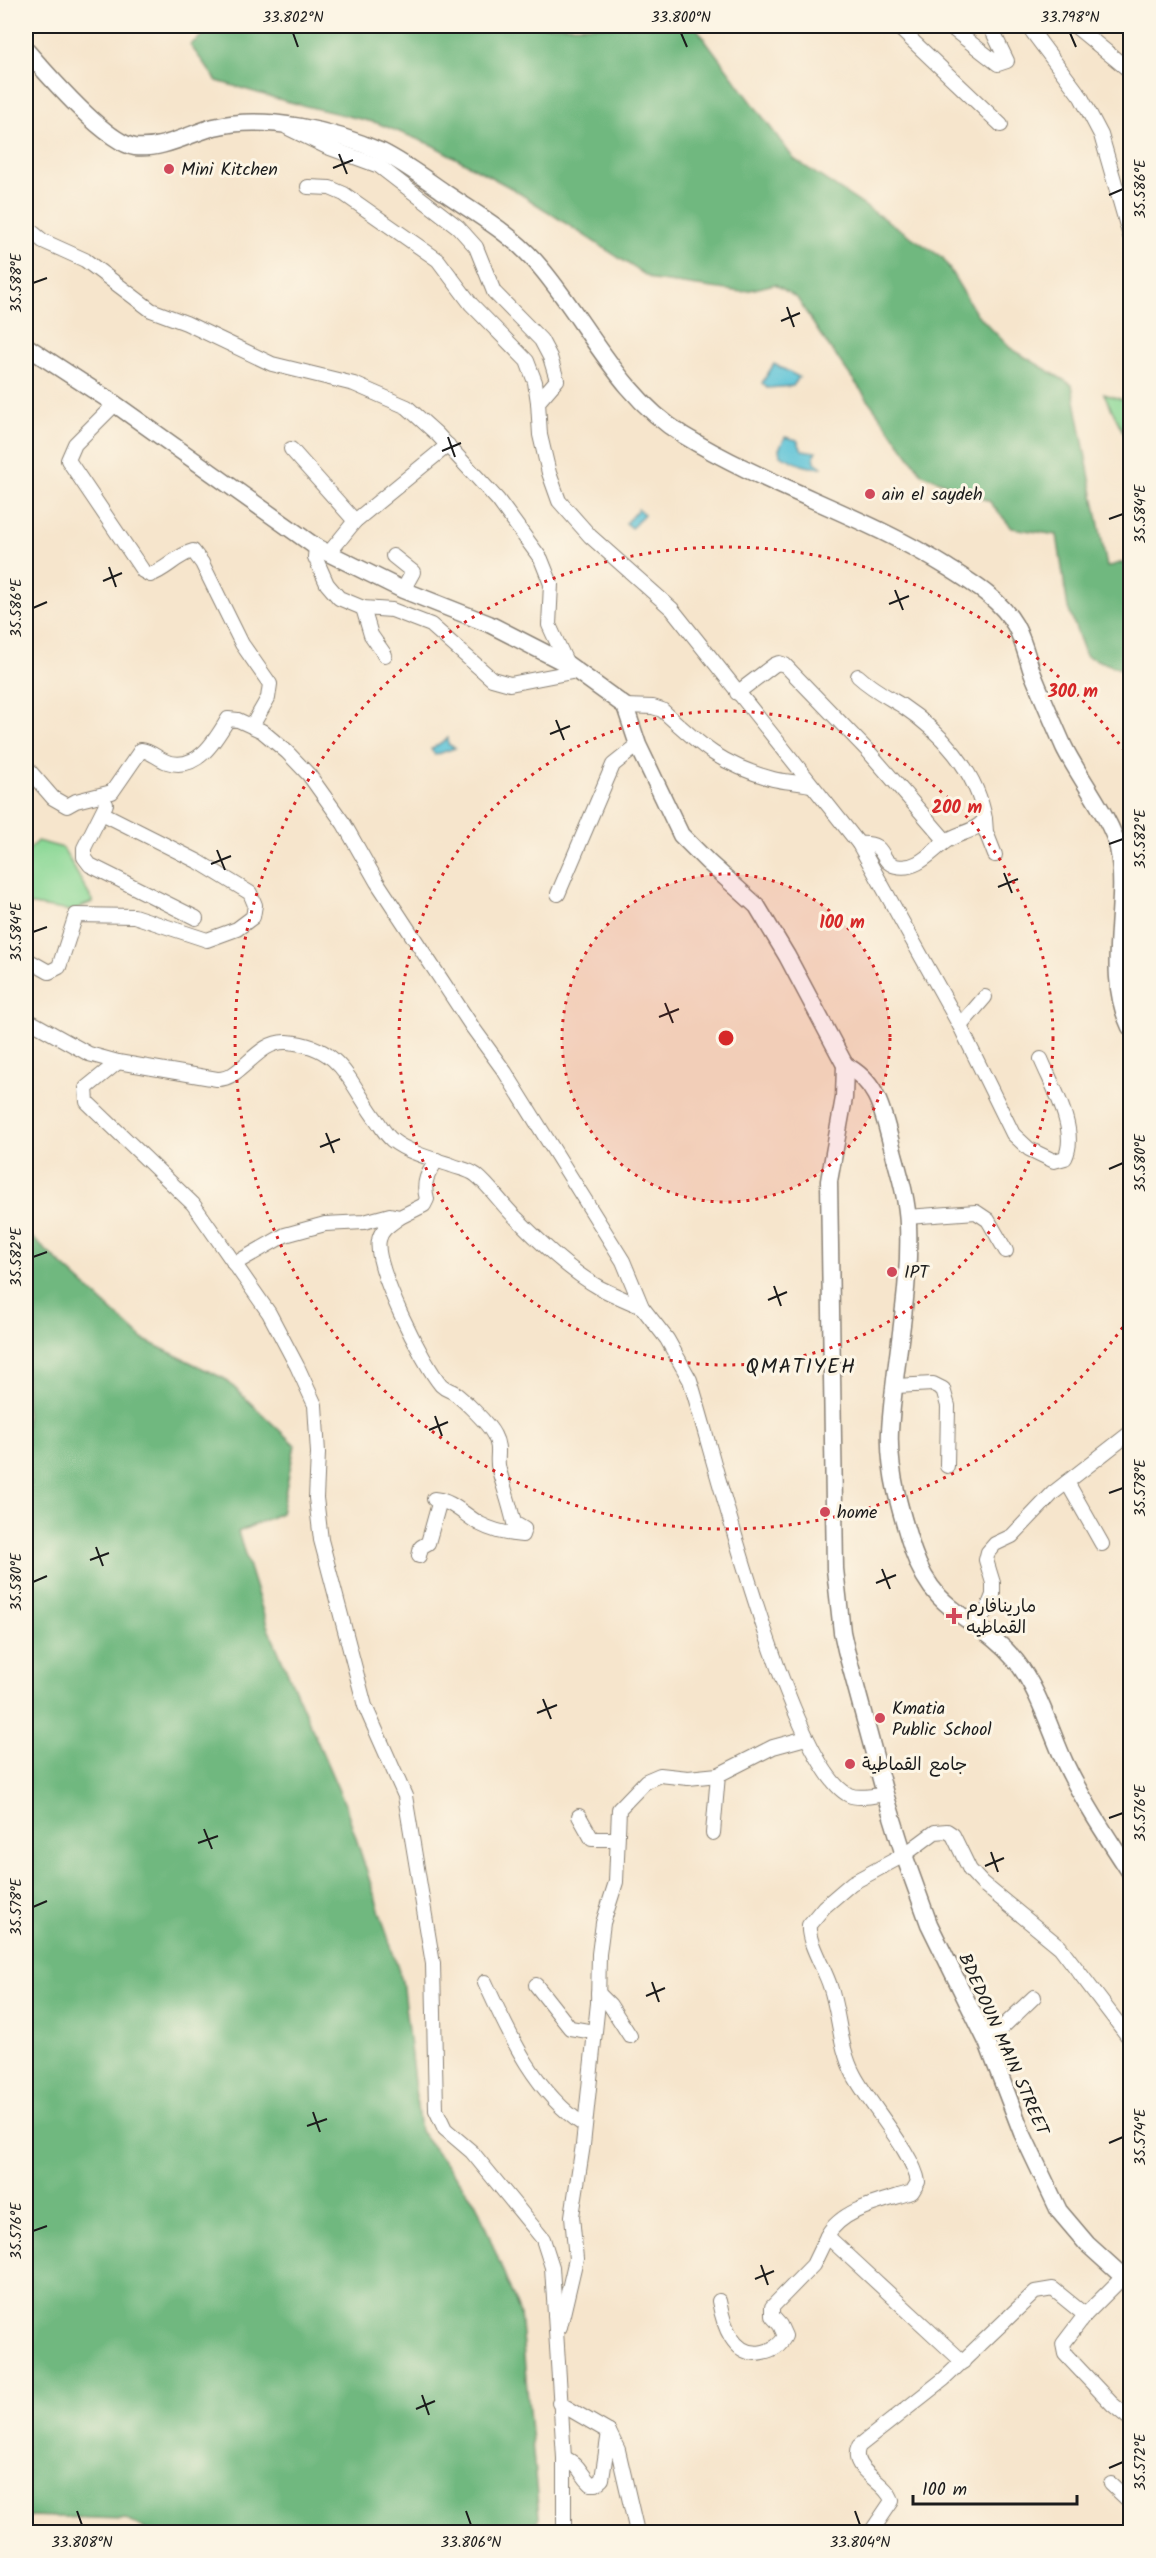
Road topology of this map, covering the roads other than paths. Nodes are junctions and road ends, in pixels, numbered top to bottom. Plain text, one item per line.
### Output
1 (897, 26) edge
2 (949, 26) edge
3 (990, 26) edge
4 (1028, 26) edge
5 (1075, 26) edge
6 (26, 50) edge
7 (1131, 71) edge
8 (1001, 125) dead end
9 (282, 126) junction
10 (308, 187) dead end
11 (26, 227) edge
12 (1131, 236) edge
13 (26, 346) edge
14 (538, 402) junction
15 (115, 404) junction
16 (448, 445) junction
17 (291, 449) dead end
18 (355, 521) junction
19 (323, 550) junction
20 (393, 556) dead end
21 (403, 590) junction
22 (363, 608) junction
23 (385, 655) dead end
24 (572, 667) junction
25 (858, 676) dead end
26 (737, 693) junction
27 (625, 706) junction
28 (252, 726) junction
29 (638, 745) junction
30 (26, 763) edge
31 (810, 785) junction
32 (112, 792) junction
33 (102, 813) junction
34 (985, 819) junction
35 (946, 841) junction
36 (859, 844) junction
37 (995, 855) dead end
38 (558, 894) dead end
39 (196, 918) dead end
40 (26, 959) edge
41 (985, 997) dead end
42 (26, 1019) edge
43 (960, 1026) junction
44 (1131, 1027) edge
45 (1041, 1059) dead end
46 (118, 1062) junction
47 (845, 1065) junction
48 (437, 1160) junction
49 (400, 1217) junction
50 (907, 1217) junction
51 (1006, 1251) dead end
52 (234, 1264) junction
53 (642, 1307) junction
54 (896, 1386) junction
55 (1131, 1433) edge
56 (947, 1466) dead end
57 (1067, 1482) junction
58 (1102, 1544) dead end
59 (419, 1556) dead end
60 (975, 1626) junction
61 (806, 1738) junction
62 (718, 1775) junction
63 (885, 1794) junction
64 (579, 1816) dead end
65 (713, 1833) dead end
66 (616, 1839) junction
67 (904, 1855) junction
68 (1131, 1872) edge
69 (485, 1982) dead end
70 (536, 1986) dead end
71 (598, 1993) junction
72 (1034, 1997) dead end
73 (594, 2032) junction
74 (630, 2036) dead end
75 (1131, 2039) edge
76 (987, 2042) junction
77 (584, 2125) junction
78 (827, 2236) junction
79 (1127, 2279) edge
80 (719, 2301) dead end
81 (1085, 2315) junction
82 (557, 2337) junction
83 (963, 2362) junction
84 (559, 2403) junction
85 (1131, 2419) edge
86 (609, 2432) junction
87 (564, 2458) junction
88 (1111, 2484) dead end
89 (1131, 2502) edge
90 (564, 2532) edge
91 (637, 2532) edge
92 (871, 2532) edge

1 - 8 street
2 - 3 street
4 - 12 street
5 - 7 street
6 - 9 main road
9 - 14 street
9 - 44 main road
10 - 14 street
11 - 16 street
13 - 15 main road
14 - 26 street
15 - 19 main road
15 - 28 street
16 - 18 street
16 - 24 street
17 - 18 street
18 - 19 street
19 - 21 main road
19 - 22 street
20 - 21 street
21 - 24 main road
22 - 23 street
22 - 24 street
24 - 27 main road
25 - 34 street
26 - 31 street
26 - 35 street
27 - 29 main road
27 - 31 street
28 - 32 street
28 - 53 street
29 - 38 street
29 - 47 main road
30 - 32 street
31 - 36 street
32 - 33 street
33 - 39 street
33 - 40 street
34 - 35 street
34 - 37 street
35 - 36 street
36 - 43 street
41 - 43 street
42 - 46 street
43 - 45 street
46 - 48 street
46 - 52 street
47 - 50 main road
47 - 63 main road, BDEDOUN MAIN STREET
48 - 49 street
48 - 53 street
49 - 52 street
49 - 59 street
50 - 51 street
50 - 54 main road
52 - 82 street
53 - 61 street
54 - 56 street
54 - 60 main road
55 - 57 street
57 - 58 street
57 - 60 street
60 - 68 main road
61 - 62 street
61 - 63 street
62 - 65 street
62 - 66 street
63 - 67 main road, BDEDOUN MAIN STREET
64 - 66 street
66 - 71 street
67 - 75 street
67 - 76 main road, BDEDOUN MAIN STREET
67 - 78 street
69 - 77 street
70 - 73 street
71 - 73 street
71 - 74 street
72 - 76 street
73 - 77 street
76 - 79 main road, BDEDOUN MAIN STREET
77 - 82 street
78 - 80 street
78 - 83 street
79 - 81 street
81 - 83 street
81 - 85 street
82 - 84 street
83 - 92 street
84 - 86 street
84 - 87 street
86 - 87 street
86 - 91 street
87 - 90 street
88 - 89 street

